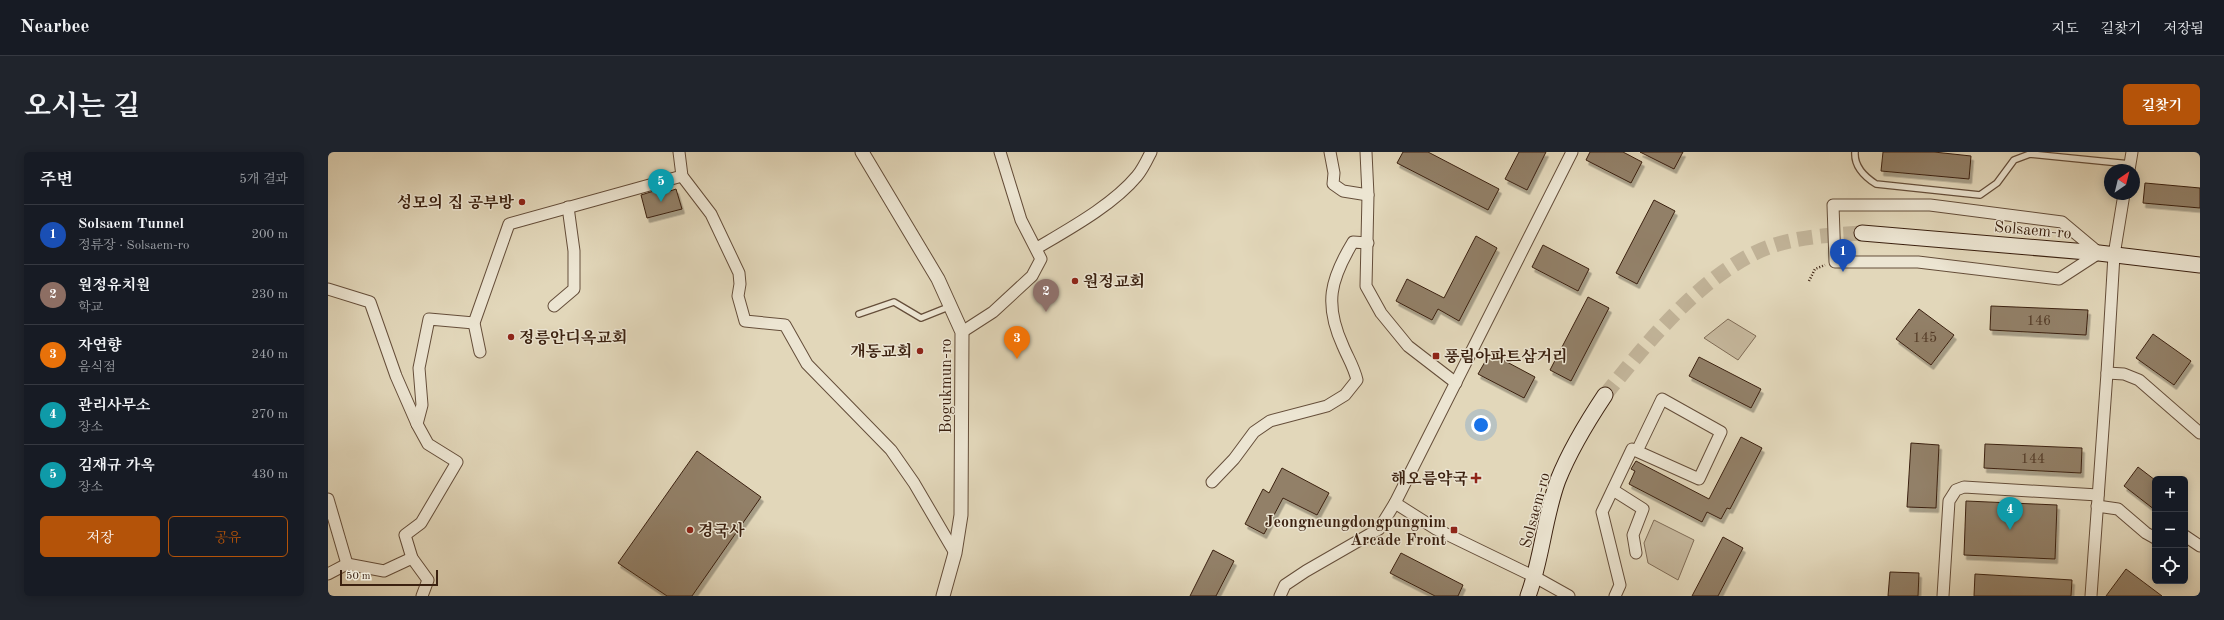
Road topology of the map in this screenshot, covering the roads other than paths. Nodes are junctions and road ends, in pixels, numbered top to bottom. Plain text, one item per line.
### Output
1 (679, 152) edge
2 (862, 152) edge
3 (1000, 152) edge
4 (1151, 152) edge
5 (1330, 152) edge
6 (1366, 152) edge
7 (1572, 152) edge
8 (1855, 152) edge
9 (2132, 152) edge
10 (2106, 164) edge
11 (2130, 164) edge
12 (682, 176) junction
13 (1368, 195) junction
14 (2122, 200) edge
15 (568, 208) junction
16 (1862, 233) tunnel mouth
17 (1368, 243) junction
18 (1037, 248) junction
19 (2107, 254) junction
20 (2200, 265) edge
21 (328, 289) edge
22 (554, 306) dead end
23 (952, 306) junction
24 (859, 314) dead end
25 (474, 323) junction
26 (962, 332) junction
27 (480, 352) dead end
28 (2107, 372) junction
29 (1456, 383) junction
30 (1605, 395) tunnel mouth
31 (417, 424) junction
32 (2200, 432) edge
33 (1637, 451) junction
34 (1212, 482) dead end
35 (1613, 490) junction
36 (328, 499) edge
37 (2097, 500) junction
38 (1395, 503) junction
39 (2152, 536) edge
40 (2188, 538) edge
41 (2200, 546) edge
42 (955, 553) junction
43 (1636, 553) dead end
44 (412, 558) junction
45 (347, 564) junction
46 (328, 574) edge
47 (1535, 576) junction
48 (422, 596) edge
49 (943, 596) edge
50 (1280, 596) edge
51 (1528, 596) edge
52 (1569, 596) edge
53 (1615, 596) edge
54 (1943, 596) edge
55 (2091, 596) edge

1 - 12 street
2 - 23 street, Bogukmun-ro
3 - 18 street
4 - 18 street
5 - 13 street
6 - 13 street
7 - 29 street
8 - 10 lane
9 - 11 street
12 - 15 street
12 - 42 street
13 - 17 street
14 - 19 street
15 - 22 street
15 - 25 street
16 - 19 main road, Solsaem-ro
17 - 29 street
17 - 34 street
18 - 26 street
19 - 19 street
19 - 20 main road, Solsaem-ro
19 - 28 street
21 - 31 street
23 - 24 lane
23 - 26 street, Bogukmun-ro
25 - 27 street
25 - 31 street
26 - 42 street, Bogukmun-ro
28 - 32 street
28 - 37 street
29 - 38 street
30 - 47 main road, Solsaem-ro
31 - 44 street
33 - 33 street
33 - 35 street
35 - 43 street
35 - 53 street
36 - 45 street
37 - 39 street
37 - 54 street
37 - 55 street
38 - 47 street
38 - 50 street
40 - 41 street
42 - 49 street, Bogukmun-ro
44 - 45 street
44 - 48 street
45 - 46 street
47 - 51 main road, Solsaem-ro
47 - 52 street

